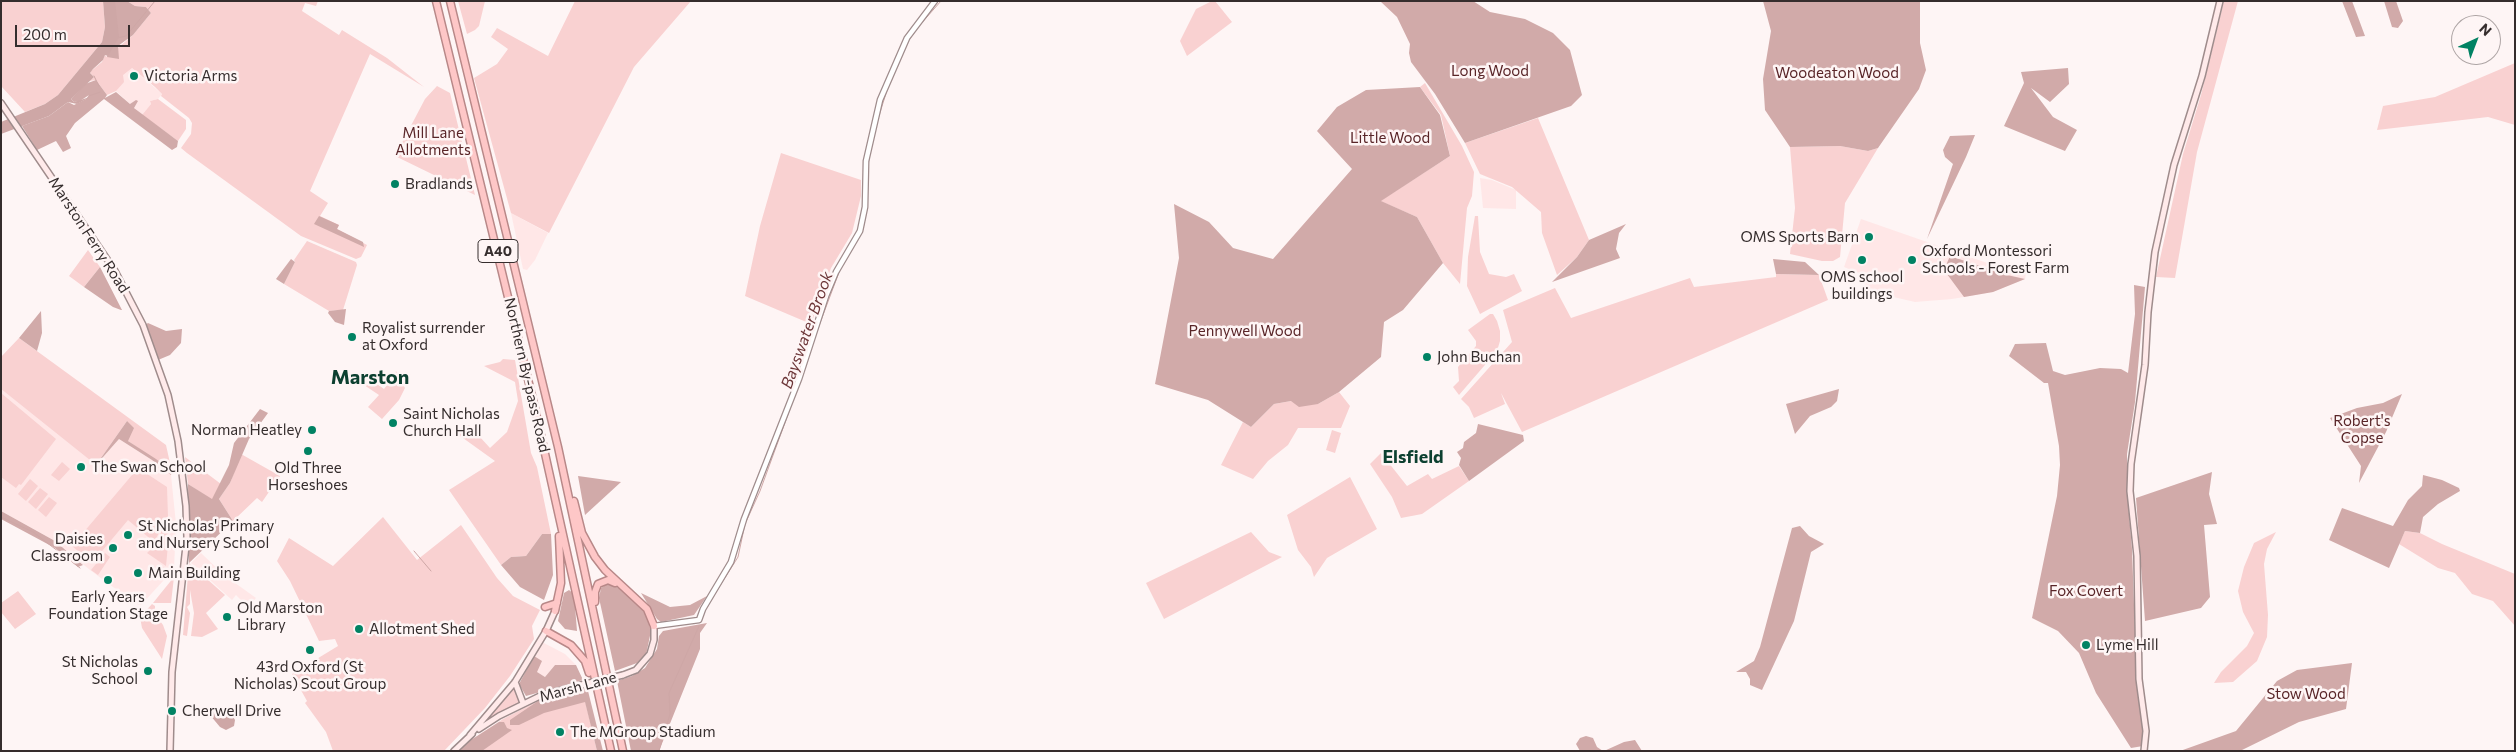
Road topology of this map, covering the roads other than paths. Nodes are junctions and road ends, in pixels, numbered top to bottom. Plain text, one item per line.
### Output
1 (436, 1) edge
2 (450, 1) edge
3 (936, 1) edge
4 (2220, 1) edge
5 (1, 103) edge
6 (558, 447) junction
7 (556, 502) junction
8 (623, 587) junction
9 (557, 603) junction
10 (545, 607) dead end
11 (555, 612) joint
12 (654, 626) junction
13 (597, 628) junction
14 (546, 631) junction
15 (515, 682) junction
16 (599, 702) junction
17 (523, 703) junction
18 (470, 735) junction
19 (170, 751) edge
20 (454, 751) edge
21 (611, 751) edge
22 (623, 751) edge
23 (2144, 751) edge

1 - 7 highway, Northern By-pass Road / A40
2 - 6 highway, Northern By-pass Road / A40
3 - 12 street
4 - 23 main road
5 - 19 main road, Marston Ferry Road
6 - 8 highway
6 - 13 highway, Northern By-pass Road / A40
7 - 9 highway
7 - 16 highway, Northern By-pass Road / A40
8 - 12 highway
8 - 13 highway
9 - 10 highway
9 - 11 highway
11 - 14 main road
12 - 17 main road, Marsh Lane, bridge
13 - 22 highway, Northern By-pass Road / A40
14 - 15 main road
14 - 16 highway
15 - 17 main road
15 - 18 main road
16 - 21 highway, Northern By-pass Road / A40
17 - 18 main road, Marsh Lane
18 - 20 main road, Marsh Lane

